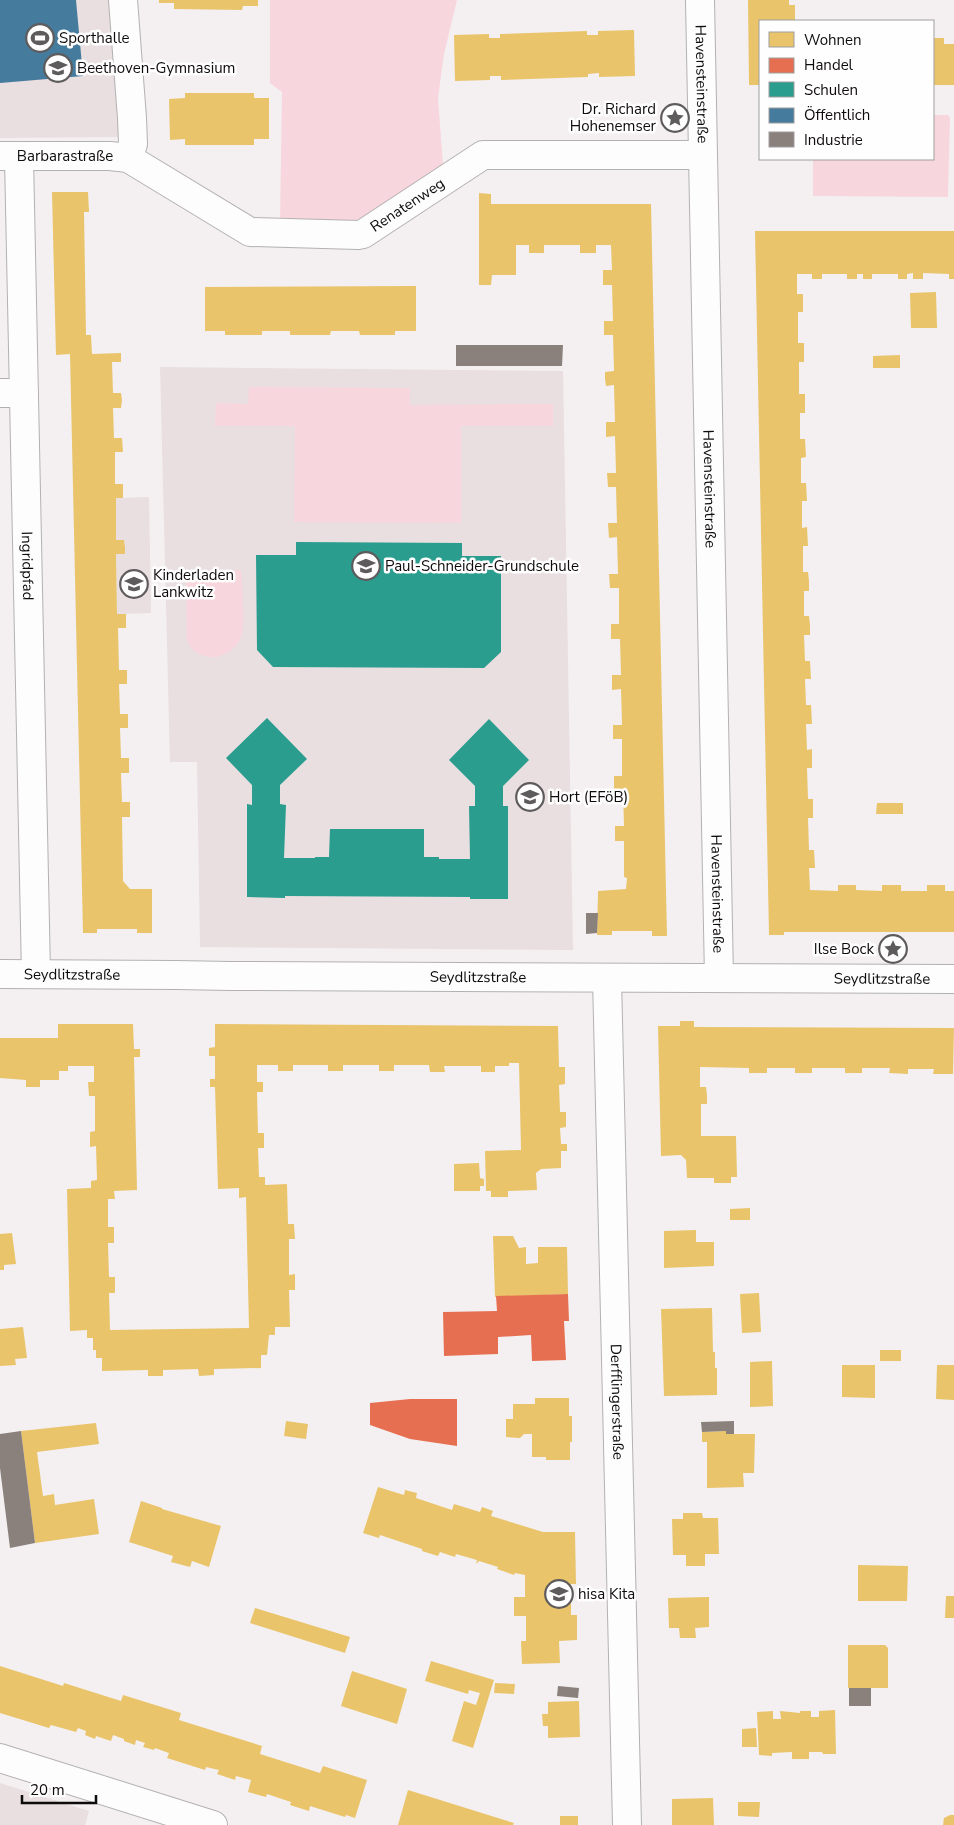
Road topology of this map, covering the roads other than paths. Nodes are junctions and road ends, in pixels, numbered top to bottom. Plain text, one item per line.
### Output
1 (123, 0) edge
2 (700, 0) edge
3 (702, 155) junction
4 (10, 156) edge
5 (128, 158) junction
6 (12, 393) edge
7 (0, 974) edge
8 (36, 974) junction
9 (607, 978) junction
10 (719, 978) junction
11 (954, 979) edge
12 (0, 1758) edge
13 (213, 1825) edge
14 (627, 1825) edge

1 - 5 street
2 - 3 street, Havensteinstraße
3 - 5 street, Renatenweg
3 - 10 street, Havensteinstraße
4 - 5 street, Barbarastraße
4 - 6 street, Ingridpfad
6 - 8 street, Ingridpfad
7 - 8 street, Seydlitzstraße
8 - 9 street, Seydlitzstraße
9 - 10 street, Seydlitzstraße
9 - 14 street, Derfflingerstraße
10 - 11 street, Seydlitzstraße
12 - 13 street

